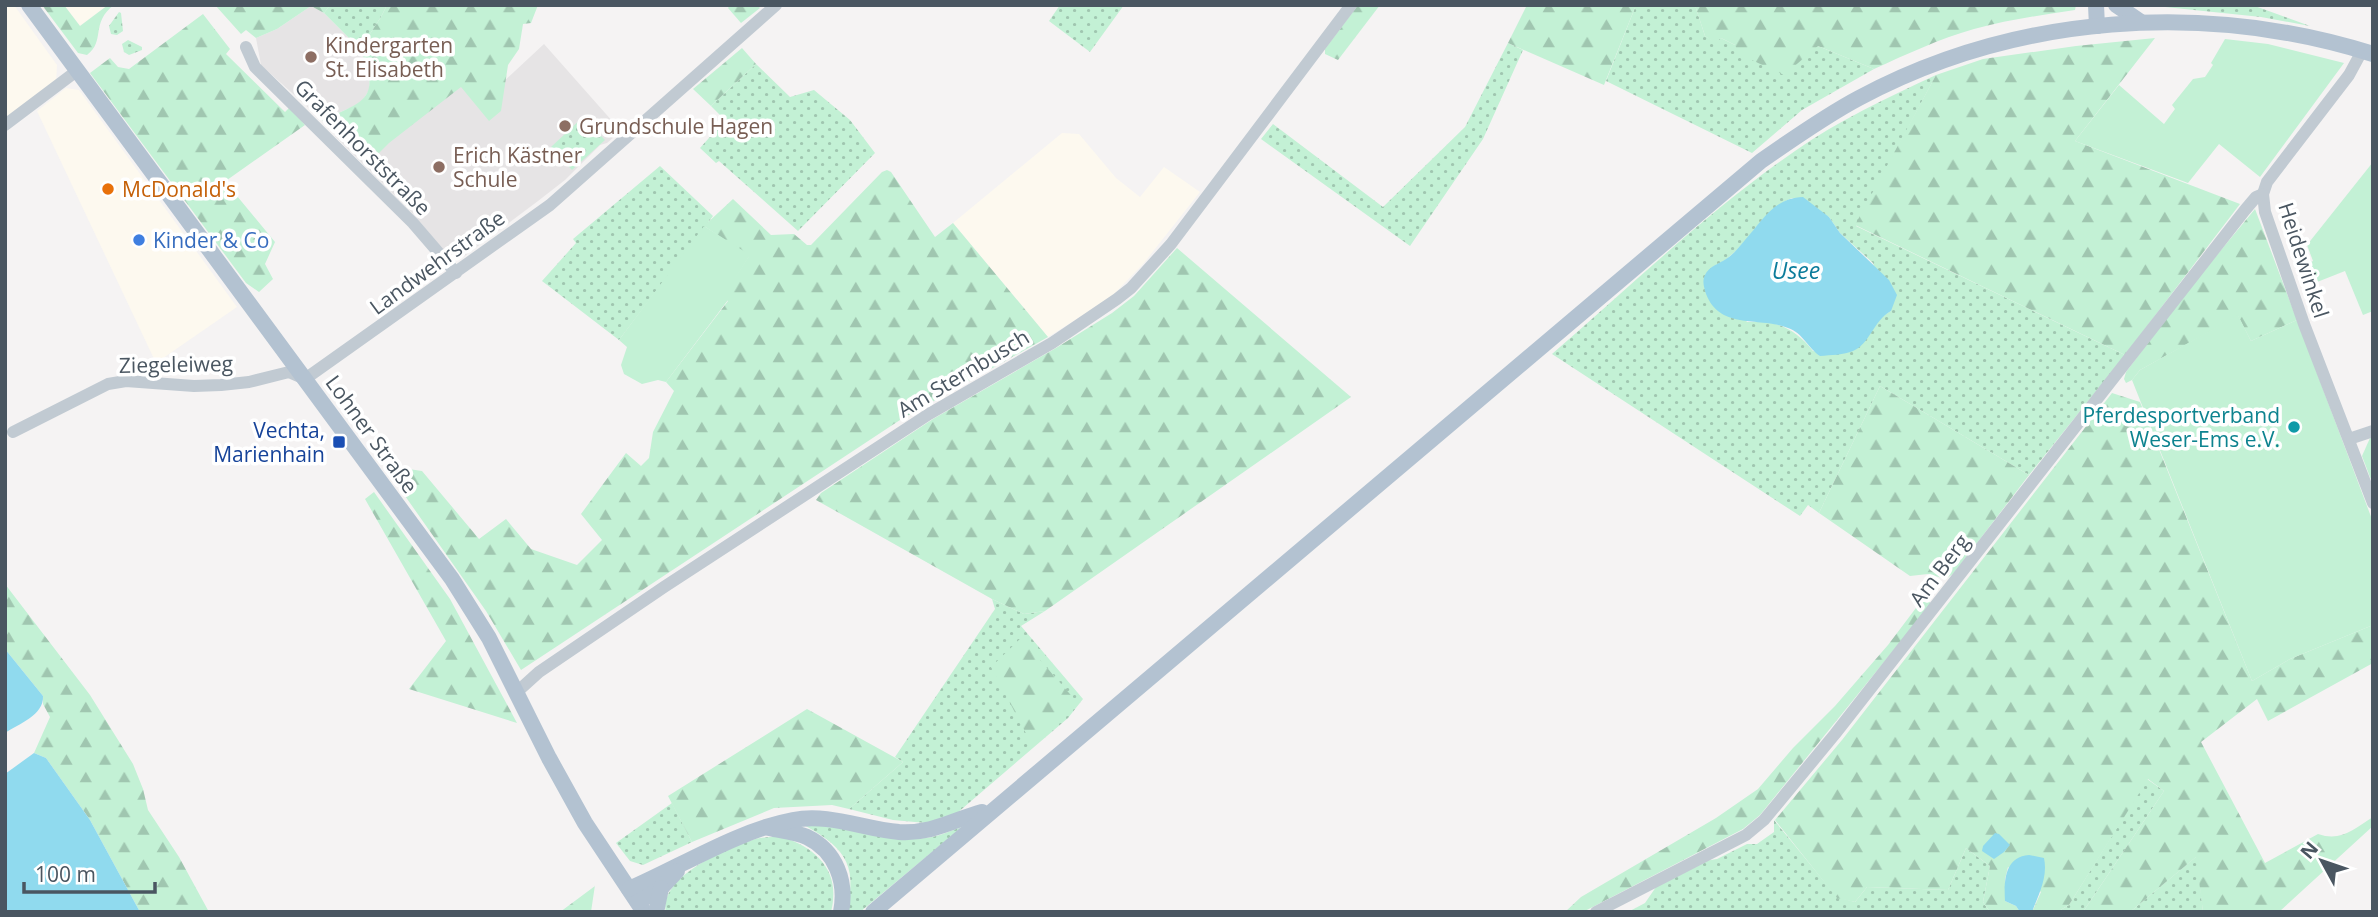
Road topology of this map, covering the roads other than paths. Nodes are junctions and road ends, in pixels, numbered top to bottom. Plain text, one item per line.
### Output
1 (29, 5) edge
2 (776, 5) edge
3 (1351, 5) edge
4 (2096, 5) edge
5 (2108, 5) edge
6 (2116, 5) edge
7 (2141, 22) junction
8 (2102, 25) junction
9 (246, 47) dead end
10 (2367, 52) edge
11 (78, 70) junction
12 (5, 124) edge
13 (2263, 194) junction
14 (456, 273) junction
15 (305, 379) junction
16 (2373, 431) edge
17 (13, 432) dead end
18 (2349, 439) junction
19 (2373, 503) edge
20 (517, 691) junction
21 (992, 810) junction
22 (767, 828) junction
23 (681, 866) junction
24 (661, 888) junction
25 (637, 901) edge
26 (656, 912) edge
27 (841, 912) edge
28 (873, 912) edge
29 (1596, 912) edge

1 - 11 main road, Lohner Straße
2 - 14 street, Landwehrstraße
3 - 20 street, Am Sternbusch
4 - 8 main road
5 - 8 main road
6 - 7 main road
7 - 8 main road
7 - 10 main road
8 - 21 main road
9 - 14 street, Grafenhorststraße
10 - 13 street, Heidewinkel
11 - 12 street
11 - 15 main road, Lohner Straße
13 - 18 street, Heidewinkel
13 - 29 street, Am Berg
14 - 15 street, Landwehrstraße
15 - 17 street, Ziegeleiweg
15 - 20 main road, Lohner Straße
16 - 18 street
18 - 19 street, Heidewinkel
20 - 25 main road, Lohner Straße
21 - 22 main road
21 - 28 main road
22 - 23 main road
22 - 27 main road
23 - 24 main road
23 - 25 main road
24 - 25 main road
24 - 26 main road

